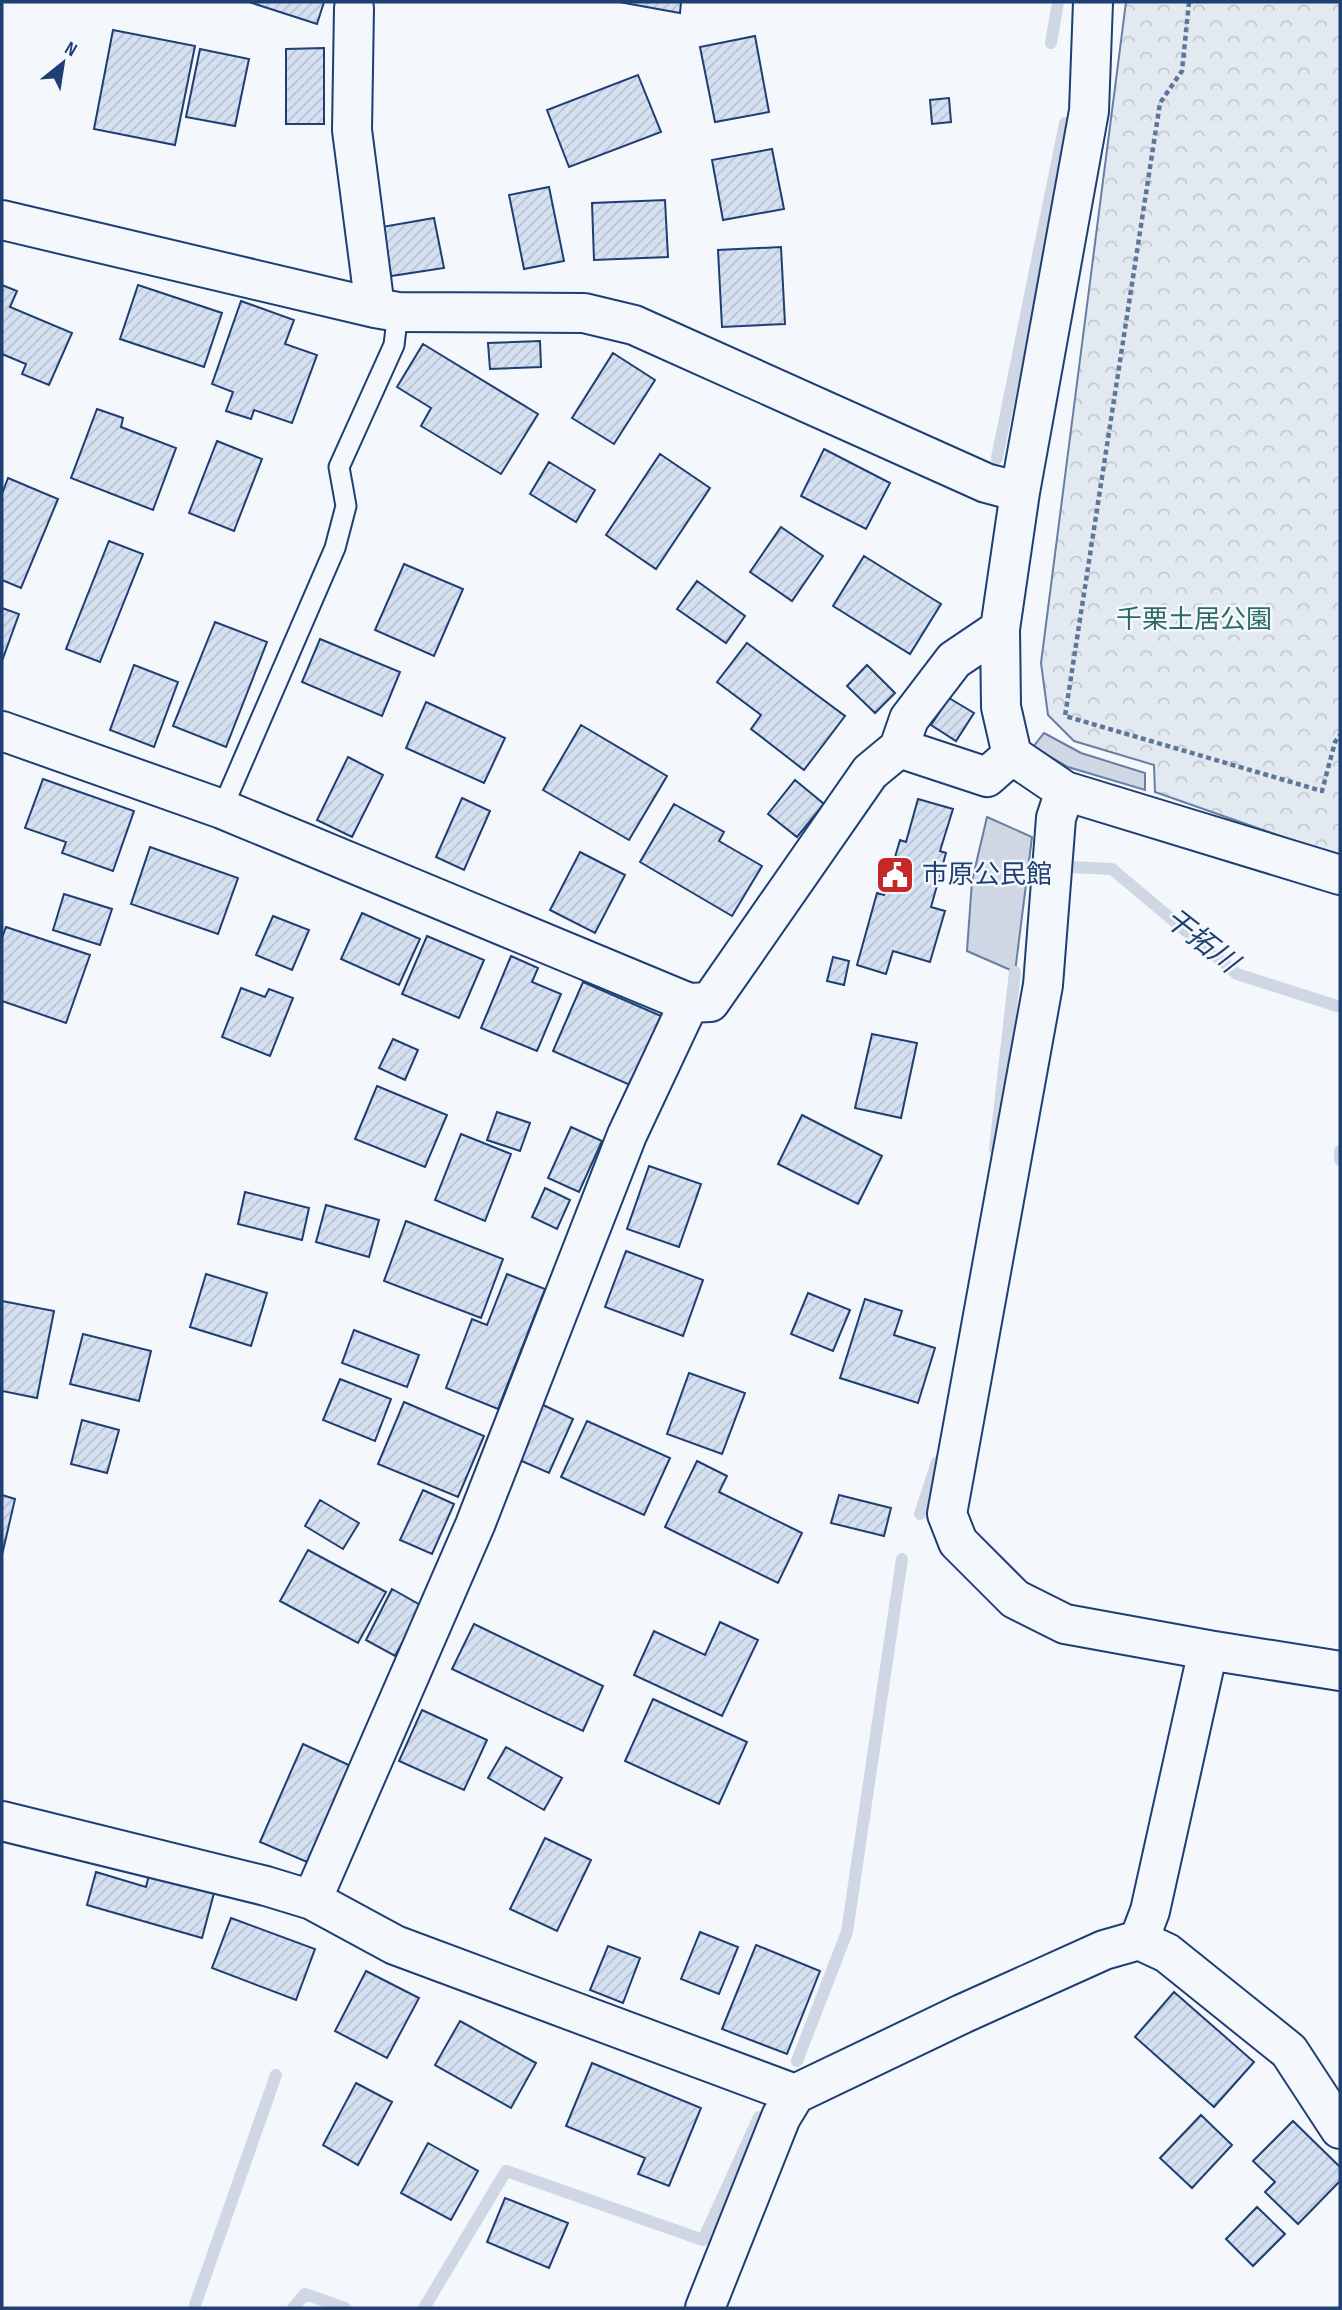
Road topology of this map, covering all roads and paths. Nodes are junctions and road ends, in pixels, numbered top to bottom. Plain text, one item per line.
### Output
1 (1093, 2) edge
2 (1189, 2) edge
3 (354, 8) dead end
4 (2, 220) edge
5 (387, 310) junction
6 (1020, 492) junction
7 (1000, 629) junction
8 (2, 731) edge
9 (1340, 735) edge
10 (899, 748) junction
11 (1012, 755) junction
12 (1065, 791) junction
13 (222, 810) junction
14 (1340, 875) edge
15 (689, 1003) junction
16 (1208, 1650) junction
17 (1340, 1671) edge
18 (2, 1821) edge
19 (313, 1900) junction
20 (1139, 1940) junction
21 (795, 2094) junction
22 (1340, 2129) edge
23 (705, 2308) edge

1 - 6 street
2 - 9 path
3 - 5 street
4 - 5 street
5 - 6 street
5 - 13 lane
6 - 7 street
7 - 10 street
7 - 11 street
8 - 13 street
10 - 11 street
10 - 15 street
11 - 12 street
12 - 14 street
12 - 16 street
13 - 15 street
15 - 19 street
16 - 17 street
16 - 20 street
18 - 19 street
19 - 21 street
20 - 21 street
20 - 22 street
21 - 23 street

